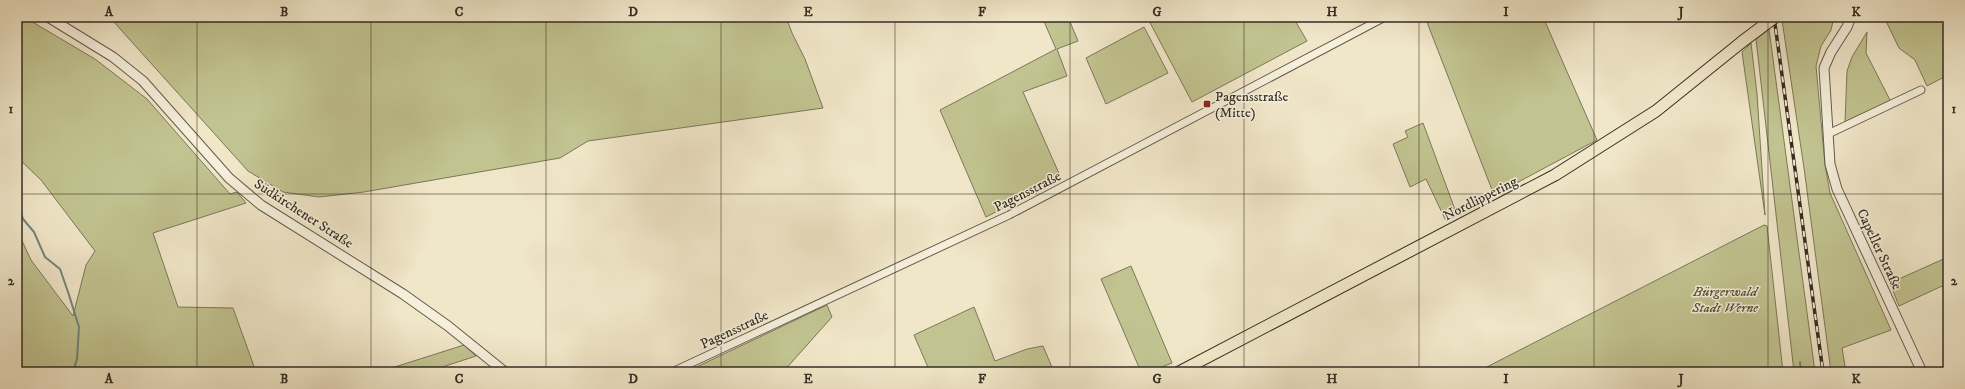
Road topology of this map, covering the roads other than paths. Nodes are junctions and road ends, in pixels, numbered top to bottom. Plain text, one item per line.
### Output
1 (48, 17) edge
2 (1385, 17) edge
3 (1775, 17) edge
4 (1844, 17) edge
5 (1851, 17) edge
6 (1839, 38) junction
7 (1921, 90) dead end
8 (1828, 134) junction
9 (505, 372) edge
10 (672, 372) edge
11 (1179, 372) edge
12 (1922, 372) edge

1 - 9 street, Südkirchener Straße
2 - 10 street, Pagensstraße
3 - 11 main road, Nordlippering, bridge
4 - 6 street, Capeller Straße
5 - 6 street, Capeller Straße
6 - 8 street, Capeller Straße
7 - 8 street
8 - 12 street, Capeller Straße

